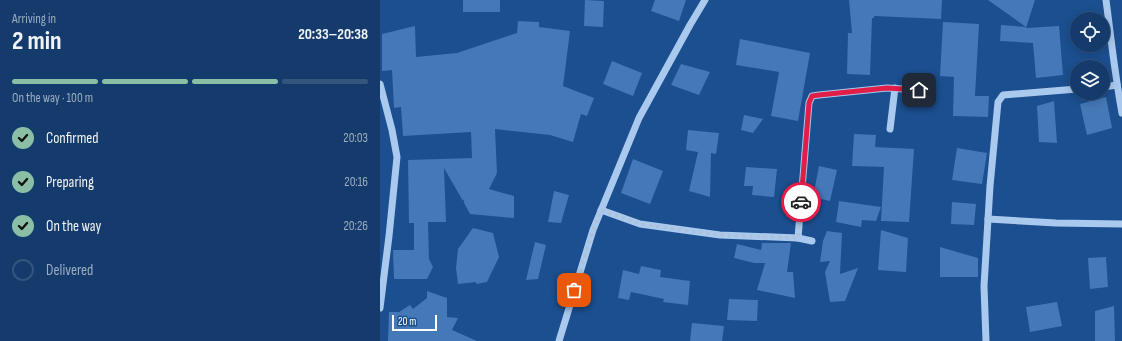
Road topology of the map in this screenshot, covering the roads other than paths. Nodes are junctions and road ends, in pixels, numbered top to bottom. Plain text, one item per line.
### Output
1 (705, 0) edge
2 (1106, 0) edge
3 (380, 84) edge
4 (1117, 85) junction
5 (1110, 86) edge
6 (894, 88) junction
7 (919, 90) dead end
8 (1070, 90) edge
9 (1122, 113) edge
10 (890, 129) dead end
11 (601, 210) junction
12 (988, 219) junction
13 (1122, 224) edge
14 (798, 238) junction
15 (812, 241) dead end
16 (380, 308) edge
17 (559, 341) edge
18 (986, 341) edge

1 - 11 street
2 - 4 street
3 - 16 street
4 - 5 street
4 - 9 street
6 - 7 street
6 - 10 street
6 - 14 street
8 - 12 street
11 - 14 street
11 - 17 street
12 - 13 street
12 - 18 street
14 - 15 street

